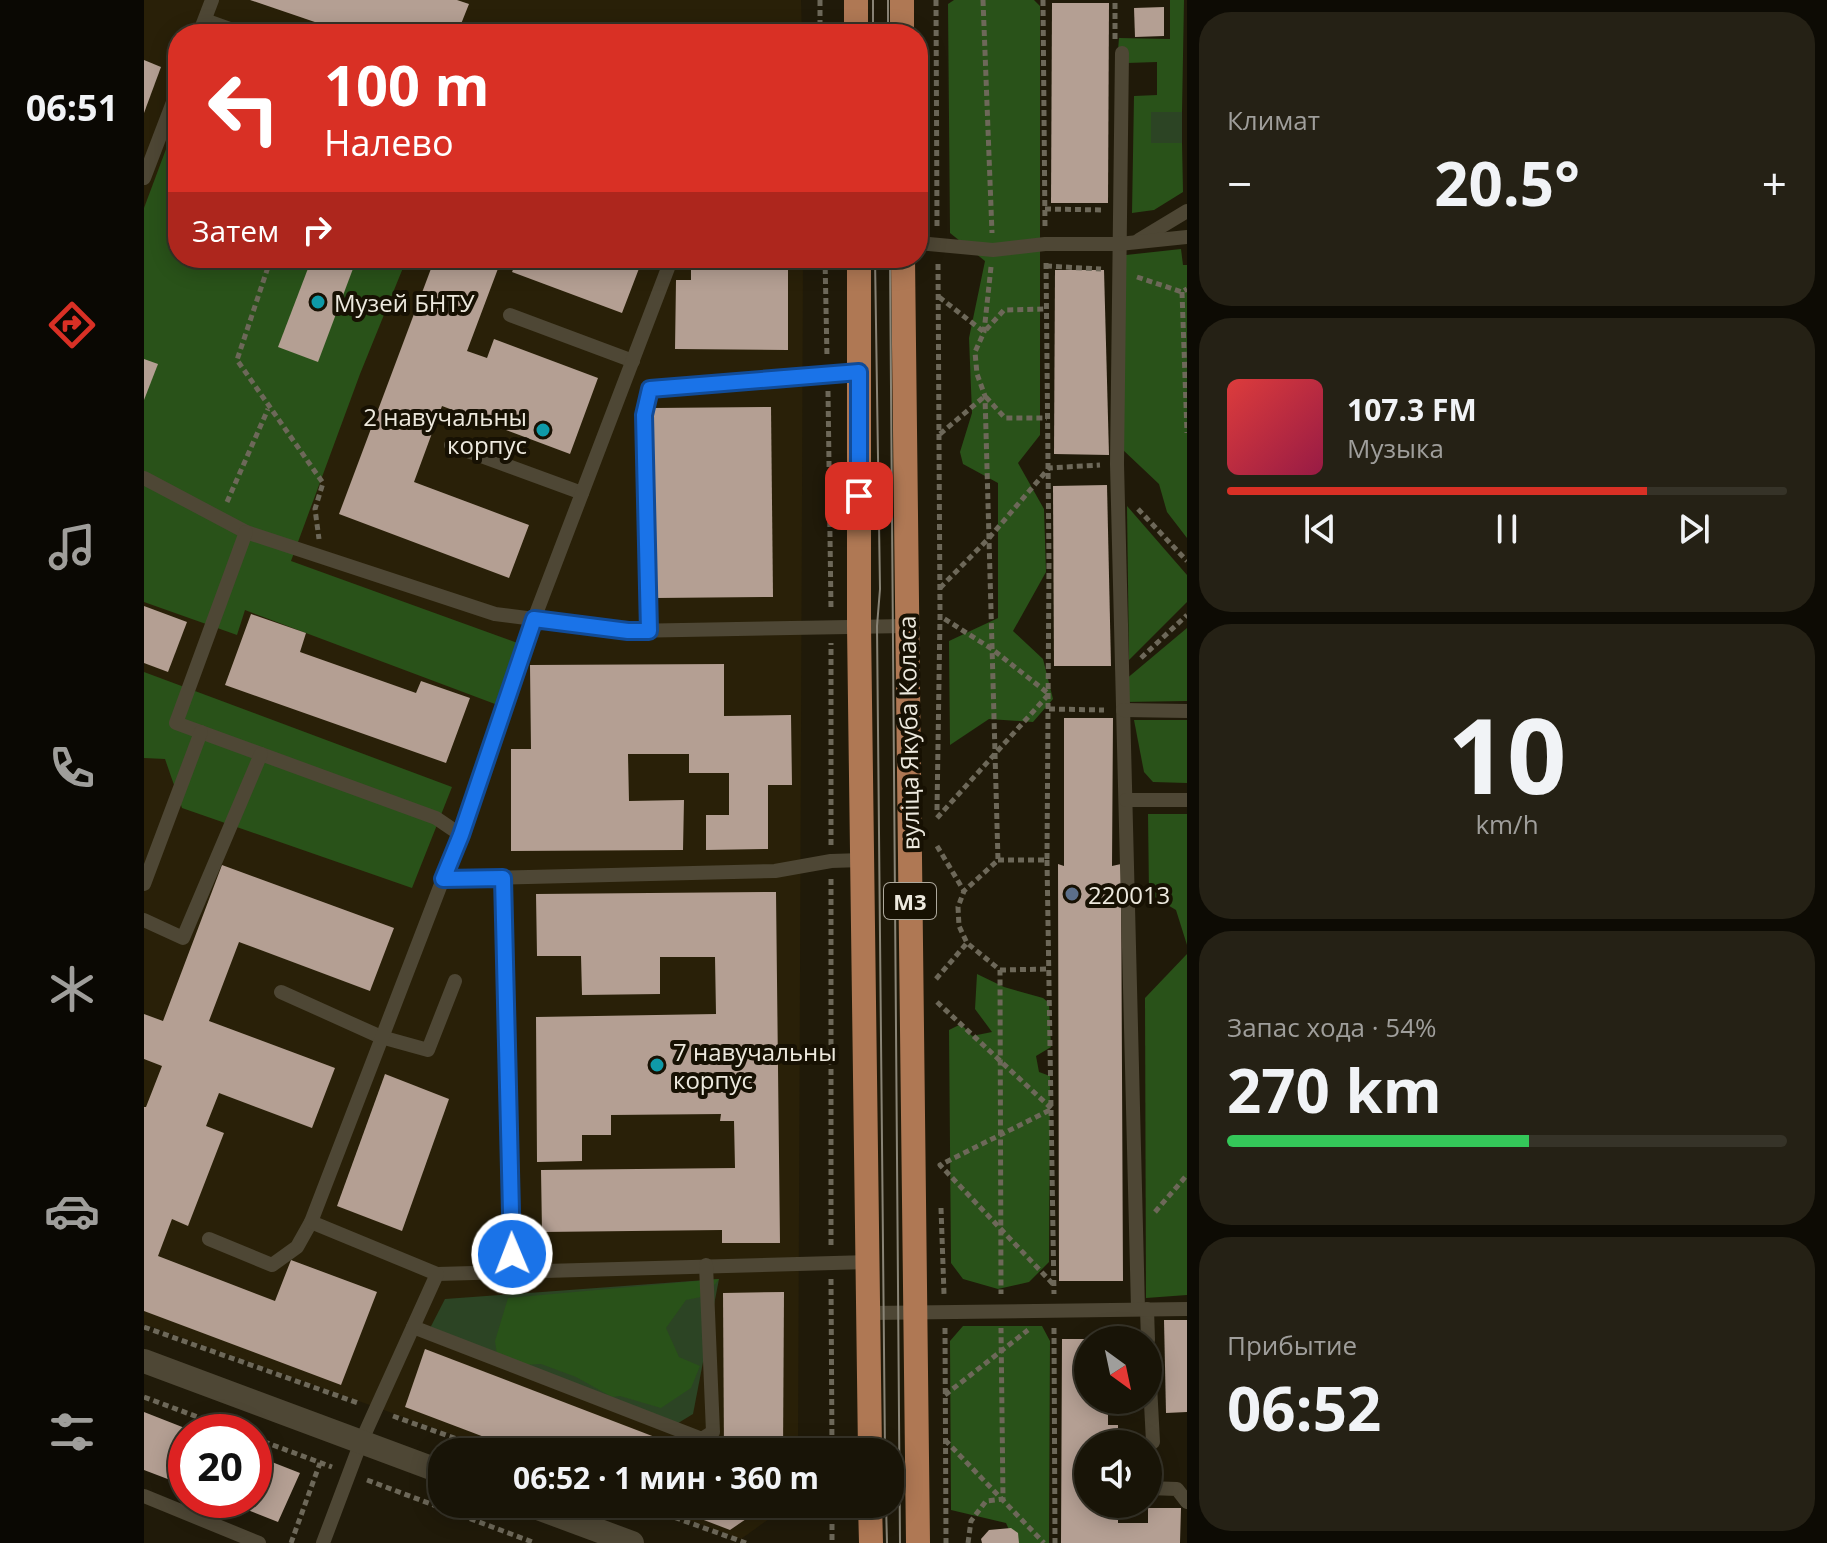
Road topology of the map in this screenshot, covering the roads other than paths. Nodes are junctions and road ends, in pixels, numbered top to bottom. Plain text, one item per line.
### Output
1 (212, 0) edge
2 (856, 0) edge
3 (902, 0) edge
4 (203, 24) edge
5 (856, 24) edge
6 (902, 24) edge
7 (1122, 53) dead end
8 (168, 115) edge
9 (144, 178) edge
10 (1187, 211) edge
11 (1187, 237) edge
12 (1135, 242) junction
13 (928, 243) edge
14 (1119, 244) junction
15 (668, 268) dead end
16 (859, 268) edge
17 (903, 268) edge
18 (510, 315) dead end
19 (633, 361) junction
20 (859, 372) junction
21 (451, 445) dead end
22 (144, 478) edge
23 (582, 493) junction
24 (246, 532) junction
25 (534, 619) junction
26 (859, 626) junction
27 (907, 626) junction
28 (649, 631) junction
29 (1123, 710) junction
30 (1187, 711) edge
31 (201, 732) junction
32 (261, 754) junction
33 (1126, 800) junction
34 (1187, 800) edge
35 (461, 835) junction
36 (862, 860) junction
37 (503, 878) junction
38 (443, 879) junction
39 (144, 884) edge
40 (144, 920) edge
41 (455, 981) dead end
42 (281, 992) dead end
43 (381, 1037) junction
44 (311, 1222) junction
45 (209, 1239) dead end
46 (869, 1262) junction
47 (706, 1265) junction
48 (512, 1271) junction
49 (437, 1274) junction
50 (1142, 1309) junction
51 (1187, 1309) edge
52 (870, 1313) junction
53 (916, 1313) junction
54 (1145, 1326) edge
55 (413, 1327) junction
56 (144, 1361) edge
57 (870, 1438) edge
58 (361, 1442) junction
59 (428, 1467) edge
60 (1162, 1488) edge
61 (144, 1496) edge
62 (1187, 1502) edge
63 (565, 1518) edge
64 (870, 1518) edge
65 (259, 1543) edge
66 (323, 1543) edge
67 (632, 1543) edge
68 (871, 1543) edge
69 (918, 1543) edge

1 - 4 lane
2 - 5 main road
3 - 6 main road
7 - 14 lane
8 - 9 lane
10 - 12 lane
11 - 12 lane
12 - 14 lane
13 - 14 lane
14 - 29 lane
15 - 19 lane
16 - 20 main road, вуліца Якуба Коласа / М3
17 - 27 main road, вуліца Якуба Коласа / М3
18 - 19 lane
19 - 23 lane
20 - 26 main road, вуліца Якуба Коласа / М3
20 - 28 lane
21 - 23 lane
22 - 24 lane
23 - 25 lane
24 - 25 lane
24 - 31 lane
25 - 28 lane
25 - 35 lane
26 - 27 lane
26 - 28 lane
26 - 36 main road, вуліца Якуба Коласа / М3
27 - 53 main road, вуліца Якуба Коласа / М3
29 - 30 lane
29 - 33 lane
31 - 32 lane
31 - 39 lane
32 - 35 lane
32 - 40 lane
33 - 34 lane
33 - 50 lane
35 - 38 lane
36 - 37 lane
36 - 46 main road, вуліца Якуба Коласа / М3
37 - 38 lane
37 - 48 lane
38 - 43 lane
41 - 43 lane
42 - 43 lane
43 - 44 lane
44 - 45 lane
44 - 49 lane
46 - 47 lane
46 - 52 main road, вуліца Якуба Коласа / М3
47 - 48 lane
47 - 55 lane
48 - 49 lane
49 - 55 lane
50 - 51 lane
50 - 53 lane
50 - 54 lane
52 - 53 lane
52 - 57 main road, вуліца Якуба Коласа / М3
53 - 69 main road, вуліца Якуба Коласа / М3
55 - 58 lane
56 - 58 street
58 - 59 street
58 - 66 lane
60 - 62 lane
61 - 65 lane
63 - 67 street
64 - 68 main road

